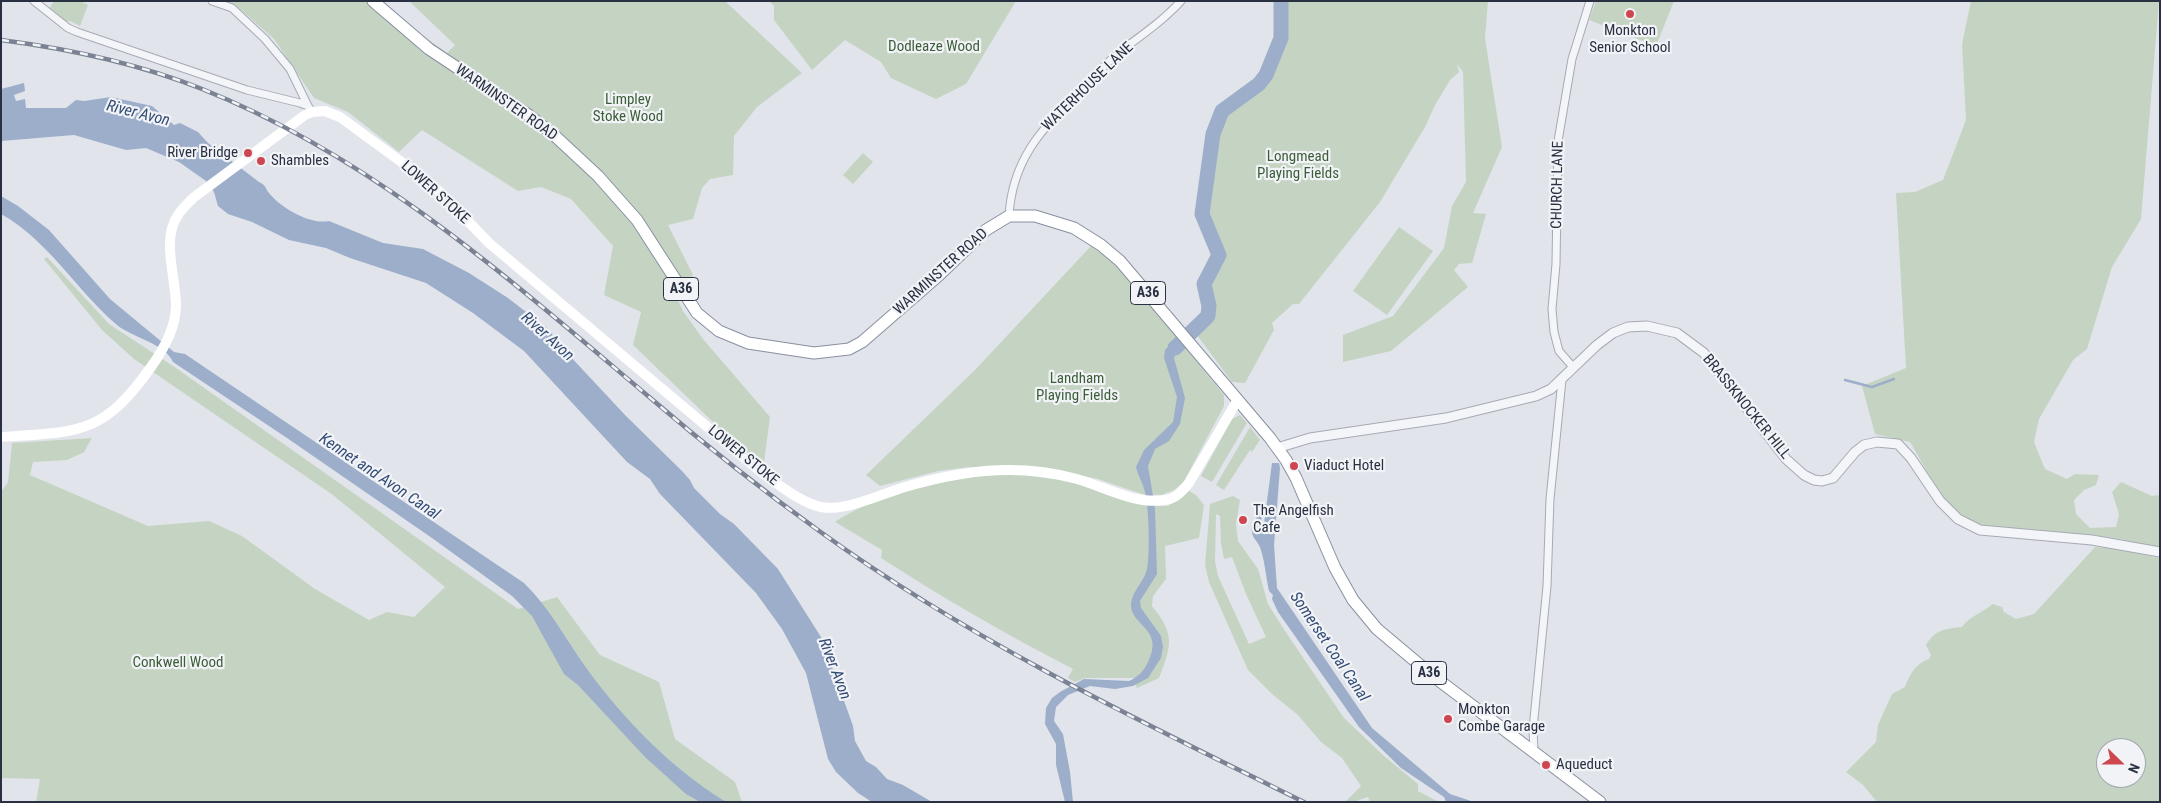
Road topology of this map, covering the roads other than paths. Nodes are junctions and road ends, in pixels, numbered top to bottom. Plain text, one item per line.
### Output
1 (34, 1) edge
2 (212, 1) edge
3 (373, 1) edge
4 (1181, 1) edge
5 (1590, 1) edge
6 (310, 109) junction
7 (1009, 216) junction
8 (1573, 367) junction
9 (1562, 380) junction
10 (1237, 401) junction
11 (1, 437) edge
12 (1283, 447) junction
13 (2160, 552) edge
14 (1534, 751) junction
15 (1600, 802) edge

1 - 6 street
2 - 6 street
3 - 7 highway, WARMINSTER ROAD / A36
4 - 7 street, WATERHOUSE LANE
5 - 8 street, CHURCH LANE
6 - 10 main road, LOWER STOKE
6 - 11 main road
7 - 10 highway, A36
8 - 9 street, BRASSKNOCKER HILL
8 - 13 street, BRASSKNOCKER HILL
9 - 12 street, BRASSKNOCKER HILL
9 - 14 street
10 - 12 highway, A36
12 - 14 highway, A36
14 - 15 highway, A36

